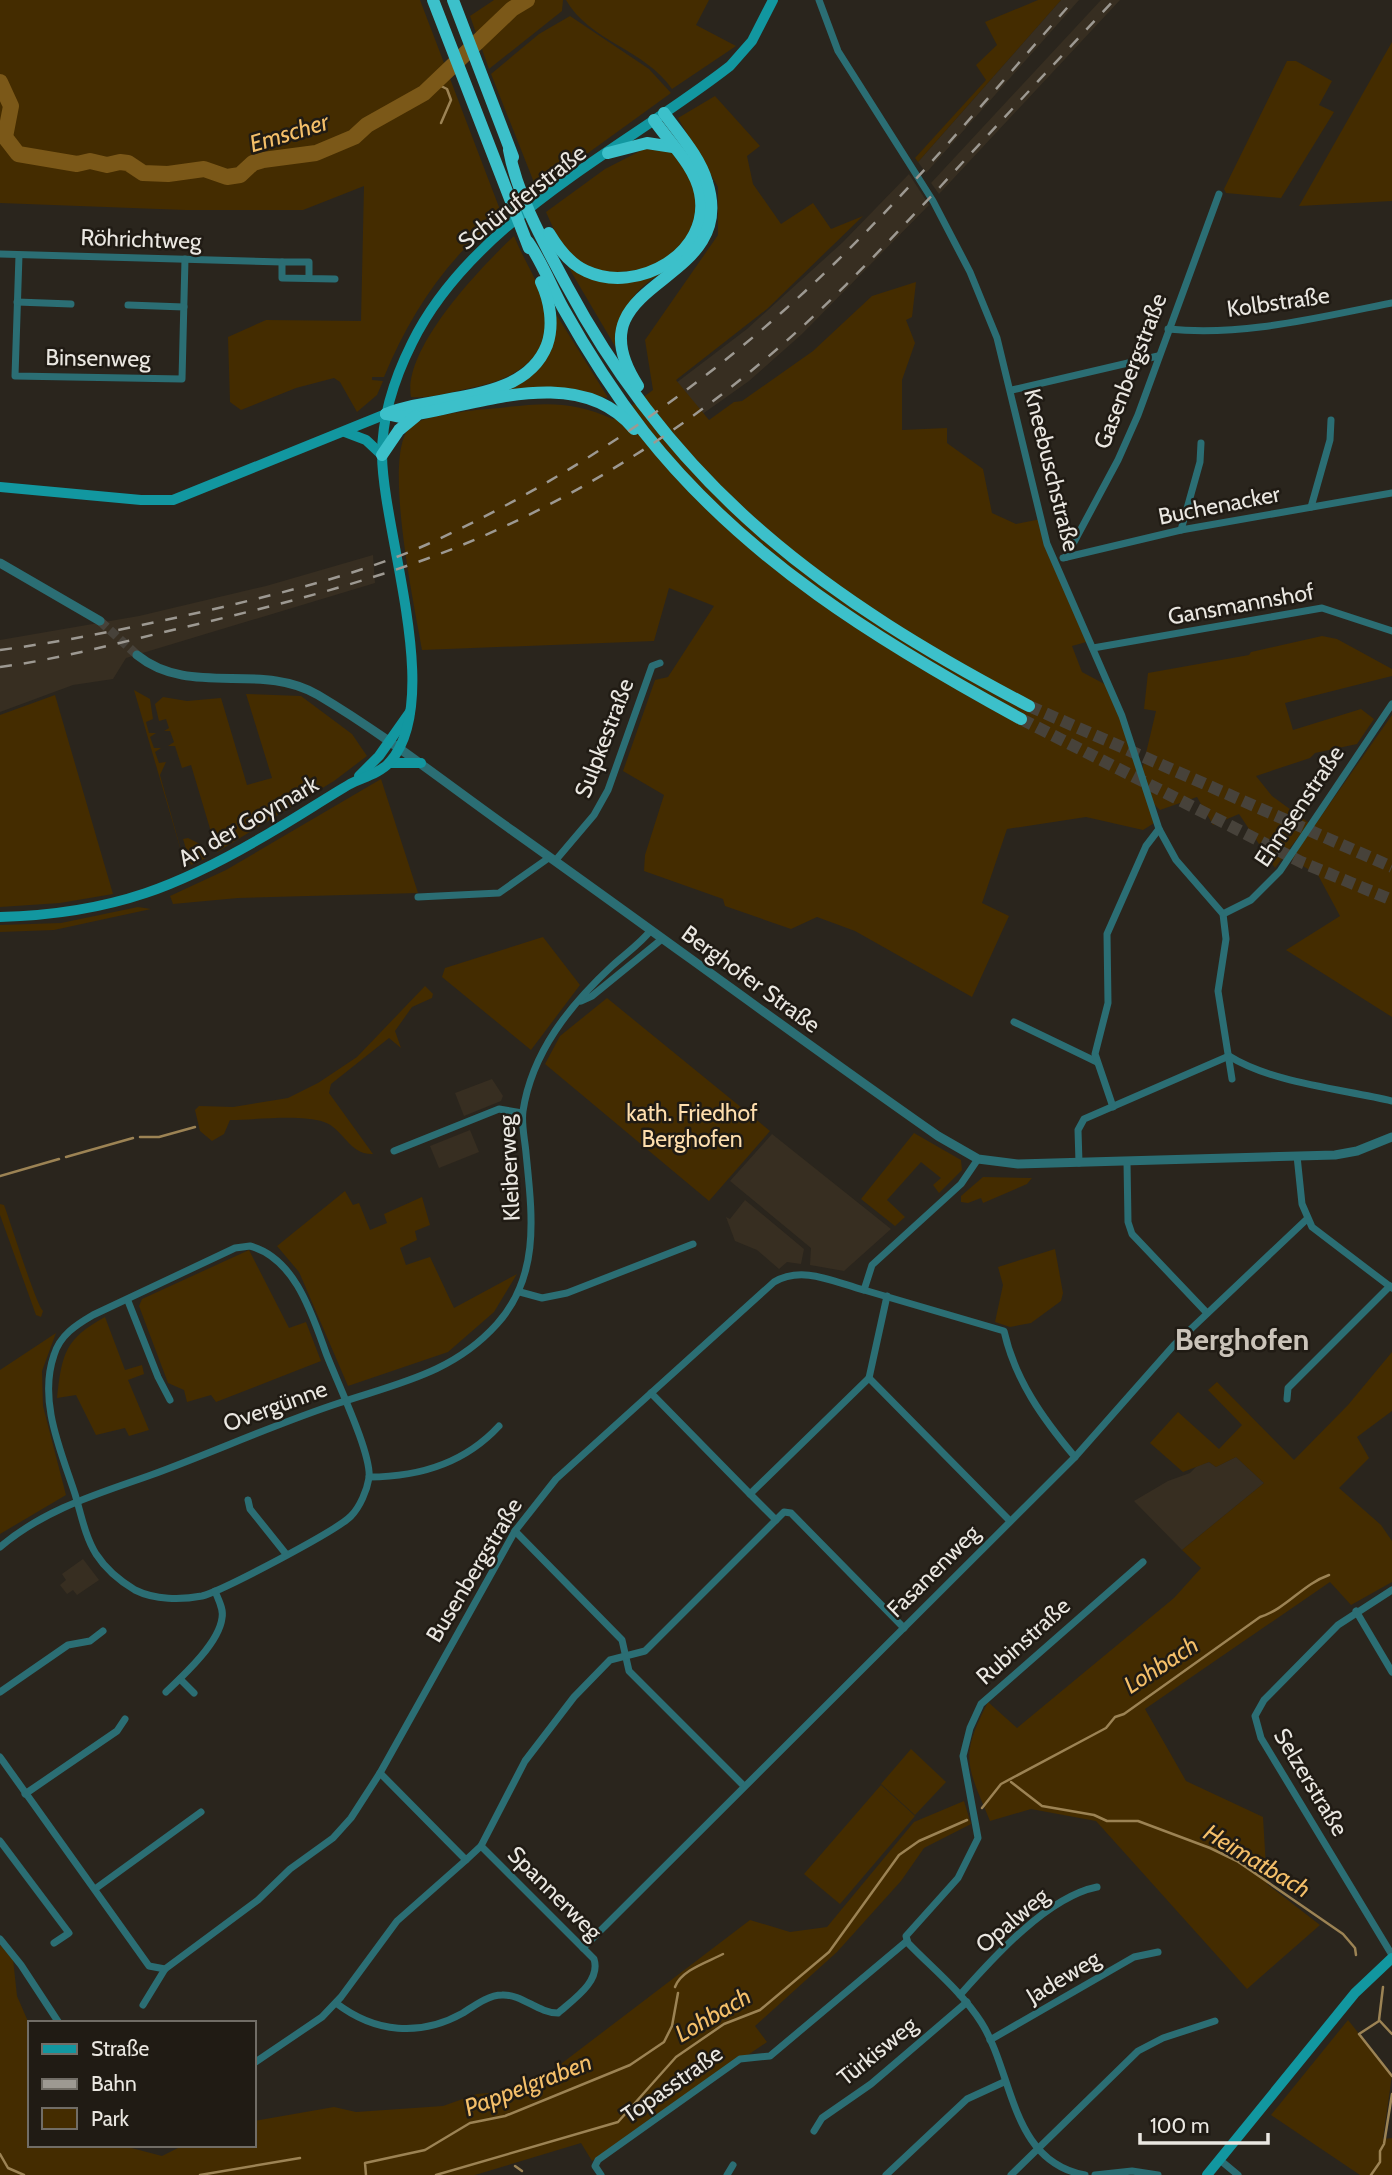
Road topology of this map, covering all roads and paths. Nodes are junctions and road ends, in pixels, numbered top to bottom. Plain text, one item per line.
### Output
1 (433, 0) edge
2 (453, 0) edge
3 (772, 0) edge
4 (819, 0) edge
5 (659, 117) junction
6 (673, 147) junction
7 (608, 153) junction
8 (1219, 194) dead end
9 (543, 230) junction
10 (528, 242) junction
11 (0, 254) edge
12 (19, 255) junction
13 (185, 259) junction
14 (282, 262) junction
15 (309, 278) junction
16 (335, 279) dead end
17 (18, 302) junction
18 (1392, 303) edge
19 (71, 304) dead end
20 (128, 305) dead end
21 (184, 307) junction
22 (1168, 329) junction
23 (1158, 356) junction
24 (1012, 390) junction
25 (386, 414) junction
26 (417, 415) junction
27 (655, 420) junction
28 (1331, 420) dead end
29 (344, 431) junction
30 (1201, 443) dead end
31 (382, 455) junction
32 (676, 468) junction
33 (0, 487) edge
34 (1392, 493) edge
35 (1311, 507) junction
36 (1181, 530) junction
37 (1066, 557) junction
38 (1055, 561) junction
39 (0, 563) edge
40 (100, 621) tunnel mouth
41 (1392, 631) edge
42 (1093, 648) junction
43 (137, 656) tunnel mouth
44 (660, 663) dead end
45 (1392, 704) edge
46 (1029, 706) tunnel mouth
47 (412, 708) junction
48 (1021, 719) tunnel mouth
49 (389, 741) junction
50 (399, 748) junction
51 (421, 762) junction
52 (389, 764) junction
53 (349, 785) junction
54 (1159, 829) junction
55 (552, 859) junction
56 (418, 897) dead end
57 (1223, 914) junction
58 (0, 917) edge
59 (651, 930) junction
60 (662, 939) junction
61 (580, 1002) junction
62 (1014, 1022) dead end
63 (1229, 1056) junction
64 (1097, 1062) junction
65 (1232, 1079) dead end
66 (1392, 1101) edge
67 (1113, 1107) junction
68 (522, 1113) junction
69 (1392, 1137) edge
70 (394, 1151) dead end
71 (1297, 1156) junction
72 (978, 1159) junction
73 (1127, 1162) junction
74 (1079, 1163) junction
75 (1307, 1219) junction
76 (693, 1244) dead end
77 (528, 1265) joint
78 (1391, 1287) edge
79 (864, 1290) junction
80 (520, 1292) junction
81 (887, 1296) junction
82 (128, 1301) junction
83 (1207, 1313) junction
84 (869, 1378) junction
85 (650, 1393) junction
86 (1287, 1399) dead end
87 (170, 1400) dead end
88 (344, 1401) junction
89 (499, 1426) dead end
90 (1075, 1457) junction
91 (369, 1477) junction
92 (750, 1494) junction
93 (248, 1500) dead end
94 (77, 1501) junction
95 (776, 1520) junction
96 (1010, 1521) junction
97 (515, 1531) junction
98 (0, 1547) edge
99 (286, 1553) junction
100 (1143, 1562) dead end
101 (1392, 1590) edge
102 (215, 1591) junction
103 (1356, 1611) junction
104 (904, 1628) junction
105 (103, 1631) dead end
106 (1392, 1652) edge
107 (627, 1653) junction
108 (1381, 1653) junction
109 (1392, 1672) edge
110 (180, 1679) junction
111 (0, 1692) edge
112 (166, 1692) dead end
113 (194, 1693) dead end
114 (125, 1719) dead end
115 (0, 1757) edge
116 (380, 1773) junction
117 (744, 1786) junction
118 (25, 1794) junction
119 (201, 1812) dead end
120 (0, 1841) edge
121 (481, 1846) junction
122 (466, 1860) junction
123 (1097, 1887) dead end
124 (95, 1889) junction
125 (0, 1939) edge
126 (907, 1941) junction
127 (54, 1943) dead end
128 (583, 1948) junction
129 (1158, 1952) dead end
130 (1392, 1956) edge
131 (164, 1969) junction
132 (960, 1995) junction
133 (967, 2002) junction
134 (336, 2003) junction
135 (143, 2005) dead end
136 (58, 2021) edge
137 (1214, 2021) dead end
138 (990, 2040) junction
139 (256, 2062) edge
140 (1004, 2082) junction
141 (814, 2131) dead end
142 (1038, 2148) junction
143 (1220, 2160) junction
144 (733, 2165) dead end
145 (601, 2175) edge
146 (727, 2175) edge
147 (886, 2175) edge
148 (1010, 2175) edge
149 (1085, 2175) edge
150 (1095, 2175) edge
151 (1157, 2175) edge
152 (1207, 2175) edge
153 (1238, 2175) edge

1 - 10 highway
2 - 9 highway
3 - 5 main road, Schüruferstraße
4 - 24 street, Kneebuschstraße
5 - 6 highway
5 - 7 main road, Schüruferstraße
5 - 27 highway
6 - 7 highway
6 - 9 highway
7 - 25 main road, Schüruferstraße
8 - 22 street, Gasenbergstraße
9 - 27 highway
10 - 25 highway
10 - 32 highway
11 - 12 street, Röhrichtweg
12 - 13 street, Röhrichtweg
12 - 17 street, Binsenweg
13 - 14 street, Röhrichtweg
13 - 21 street, Binsenweg
14 - 15 street, Röhrichtweg
14 - 15 street
15 - 16 street
17 - 19 street
17 - 21 street, Binsenweg
18 - 22 street, Kolbstraße
20 - 21 street
22 - 23 street, Gasenbergstraße
23 - 24 street
23 - 37 street, Gasenbergstraße
24 - 38 street, Kneebuschstraße
25 - 26 highway
25 - 29 main road
25 - 31 main road
26 - 31 highway
26 - 32 highway
27 - 46 highway
28 - 35 street
29 - 31 main road
29 - 33 main road
30 - 36 street
31 - 47 main road
32 - 48 highway
34 - 35 street, Buchenacker
35 - 36 street, Buchenacker
36 - 37 street, Buchenacker
37 - 38 street, Buchenacker
38 - 42 street, Kneebuschstraße
39 - 40 street
41 - 42 street, Gansmannshof
42 - 54 street, Kneebuschstraße
43 - 49 street, Berghofer Straße
44 - 55 street, Sulpkestraße
45 - 57 street, Ehmsenstraße
47 - 49 main road, An der Goymark
47 - 50 main road
49 - 50 street, Berghofer Straße
49 - 53 main road, An der Goymark
50 - 51 street, Berghofer Straße
50 - 52 main road
51 - 52 main road
51 - 55 street, Berghofer Straße
52 - 53 main road, An der Goymark
53 - 58 main road, An der Goymark
54 - 57 street, Kneebuschstraße
54 - 64 street
55 - 56 street, Sulpkestraße
55 - 59 street, Berghofer Straße
57 - 63 street
59 - 60 street, Berghofer Straße
59 - 61 street, Kleiberweg
60 - 61 street, Kleiberweg
60 - 72 street, Berghofer Straße
61 - 68 street, Kleiberweg
62 - 64 street
63 - 65 street
63 - 66 street
63 - 67 street
64 - 67 street
67 - 74 street
68 - 70 street
68 - 77 street, Kleiberweg
69 - 71 street, Berghofer Straße
71 - 73 street, Berghofer Straße
71 - 75 street
72 - 74 street, Berghofer Straße
72 - 79 street
73 - 74 street, Berghofer Straße
73 - 83 street
75 - 78 street
75 - 83 street, Fasanenweg
76 - 80 street
77 - 80 street, Overgünne
78 - 86 street
79 - 81 street, Busenbergstraße
79 - 85 street, Busenbergstraße
80 - 88 street, Overgünne
81 - 84 street
81 - 90 street, Busenbergstraße
82 - 87 street
82 - 88 street
82 - 94 street
83 - 90 street, Fasanenweg
84 - 92 street
84 - 96 street
85 - 92 street
85 - 97 street, Busenbergstraße
88 - 91 street
88 - 94 street, Overgünne
89 - 91 street
90 - 96 street, Fasanenweg
91 - 99 street
92 - 95 street
93 - 99 street
94 - 98 street, Overgünne
94 - 102 street
95 - 104 street
95 - 107 street
96 - 104 street, Fasanenweg
97 - 107 street
97 - 116 street, Busenbergstraße
99 - 102 street
100 - 126 street, Rubinstraße
101 - 103 street, Selzerstraße
102 - 110 street
103 - 108 street
103 - 130 street, Selzerstraße
104 - 117 street, Fasanenweg
105 - 111 street
106 - 108 street
107 - 117 street
107 - 121 street
108 - 109 street
110 - 112 street
110 - 113 street
114 - 118 street
115 - 118 street
116 - 122 street
116 - 131 street, Busenbergstraße
117 - 128 street, Fasanenweg
118 - 124 street
119 - 124 street
120 - 127 street
121 - 122 street, Spannerweg
121 - 128 street, Spannerweg
122 - 134 street, Spannerweg
123 - 132 street, Opalweg
124 - 131 street
125 - 136 street
126 - 132 street
126 - 145 street, Topasstraße
128 - 134 street, Spannerweg
129 - 138 street, Jadeweg
130 - 143 main road
131 - 135 street, Busenbergstraße
132 - 133 street
133 - 138 street
133 - 141 street, Türkisweg
134 - 139 street, Spannerweg
137 - 142 street
138 - 140 street
140 - 142 street
140 - 147 street
142 - 148 street
142 - 149 street
143 - 152 main road
143 - 153 street
144 - 146 street
150 - 151 street

